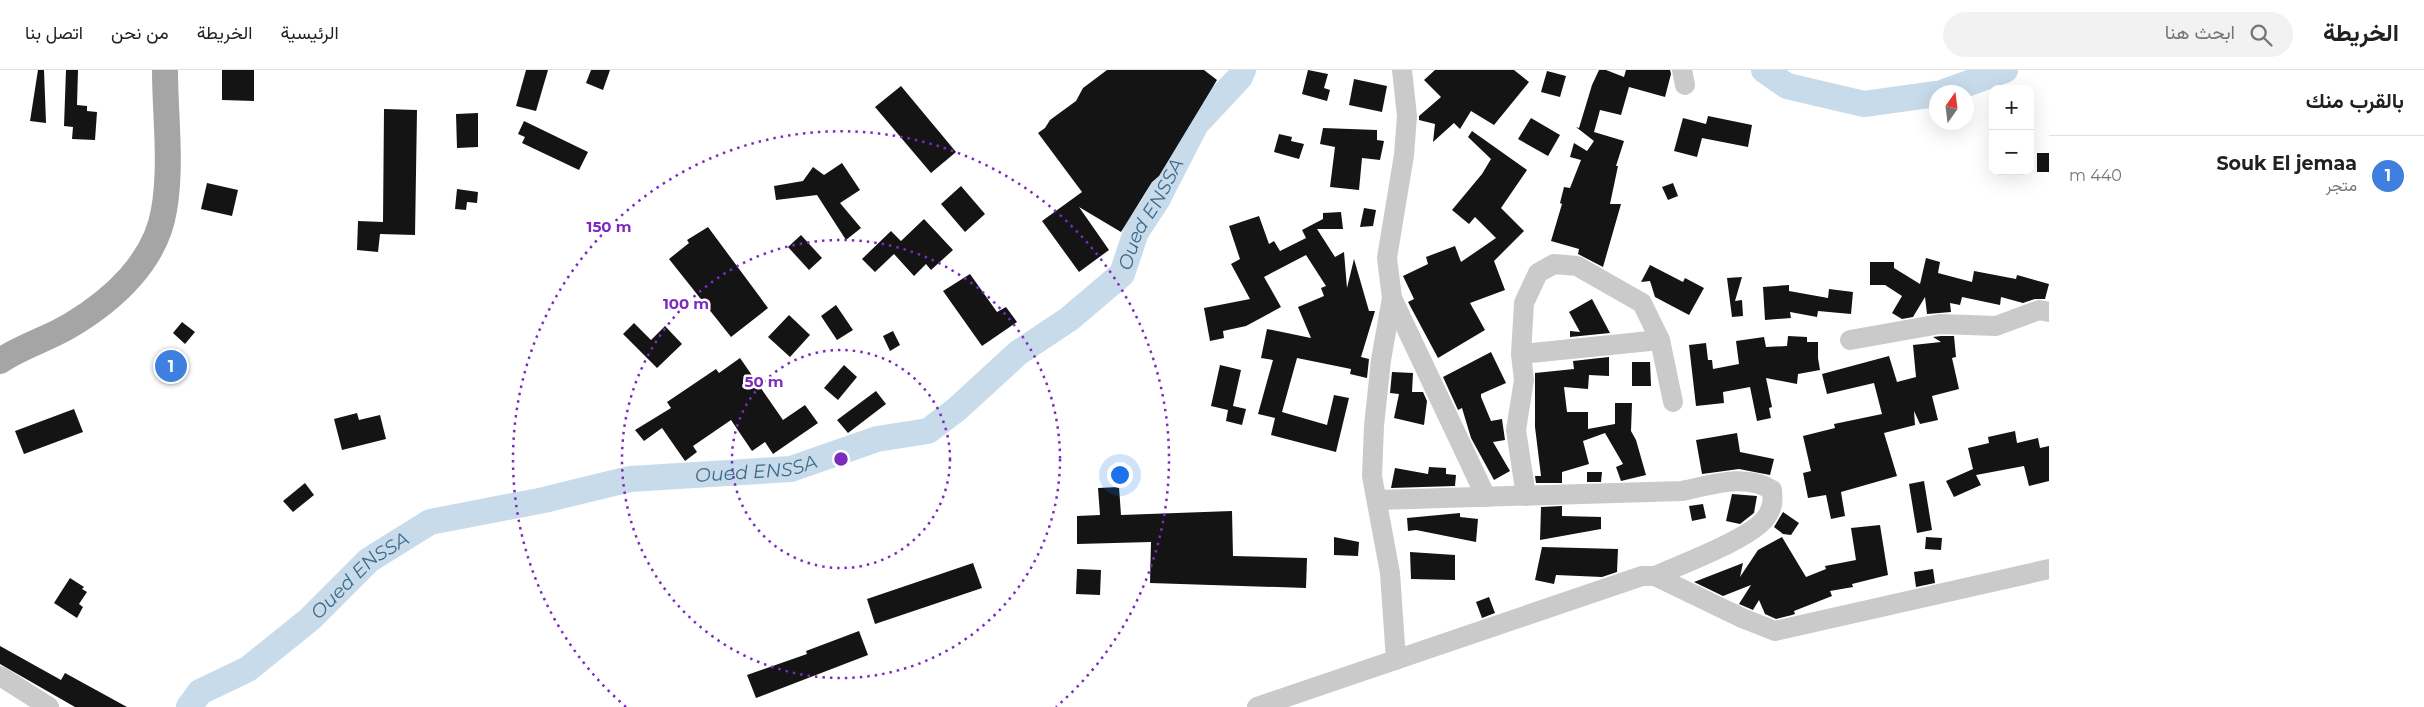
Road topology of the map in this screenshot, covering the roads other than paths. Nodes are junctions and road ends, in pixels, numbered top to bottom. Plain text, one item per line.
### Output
1 (165, 70) edge
2 (1402, 70) edge
3 (1392, 298) junction
4 (2049, 312) edge
5 (1660, 340) junction
6 (1850, 340) dead end
7 (1521, 354) junction
8 (0, 361) edge
9 (1673, 402) dead end
10 (1526, 496) junction
11 (1486, 497) junction
12 (1377, 500) junction
13 (2049, 570) edge
14 (1655, 576) junction
15 (1396, 660) junction
16 (0, 676) edge
17 (49, 707) edge
18 (1257, 707) edge

1 - 8 main road
2 - 3 street
3 - 11 street
3 - 12 street
4 - 6 street
5 - 7 street
5 - 7 street
5 - 9 street
7 - 10 street
10 - 11 street
10 - 14 street
11 - 12 street
12 - 15 street
13 - 14 street
14 - 15 street
15 - 18 street
16 - 17 street

